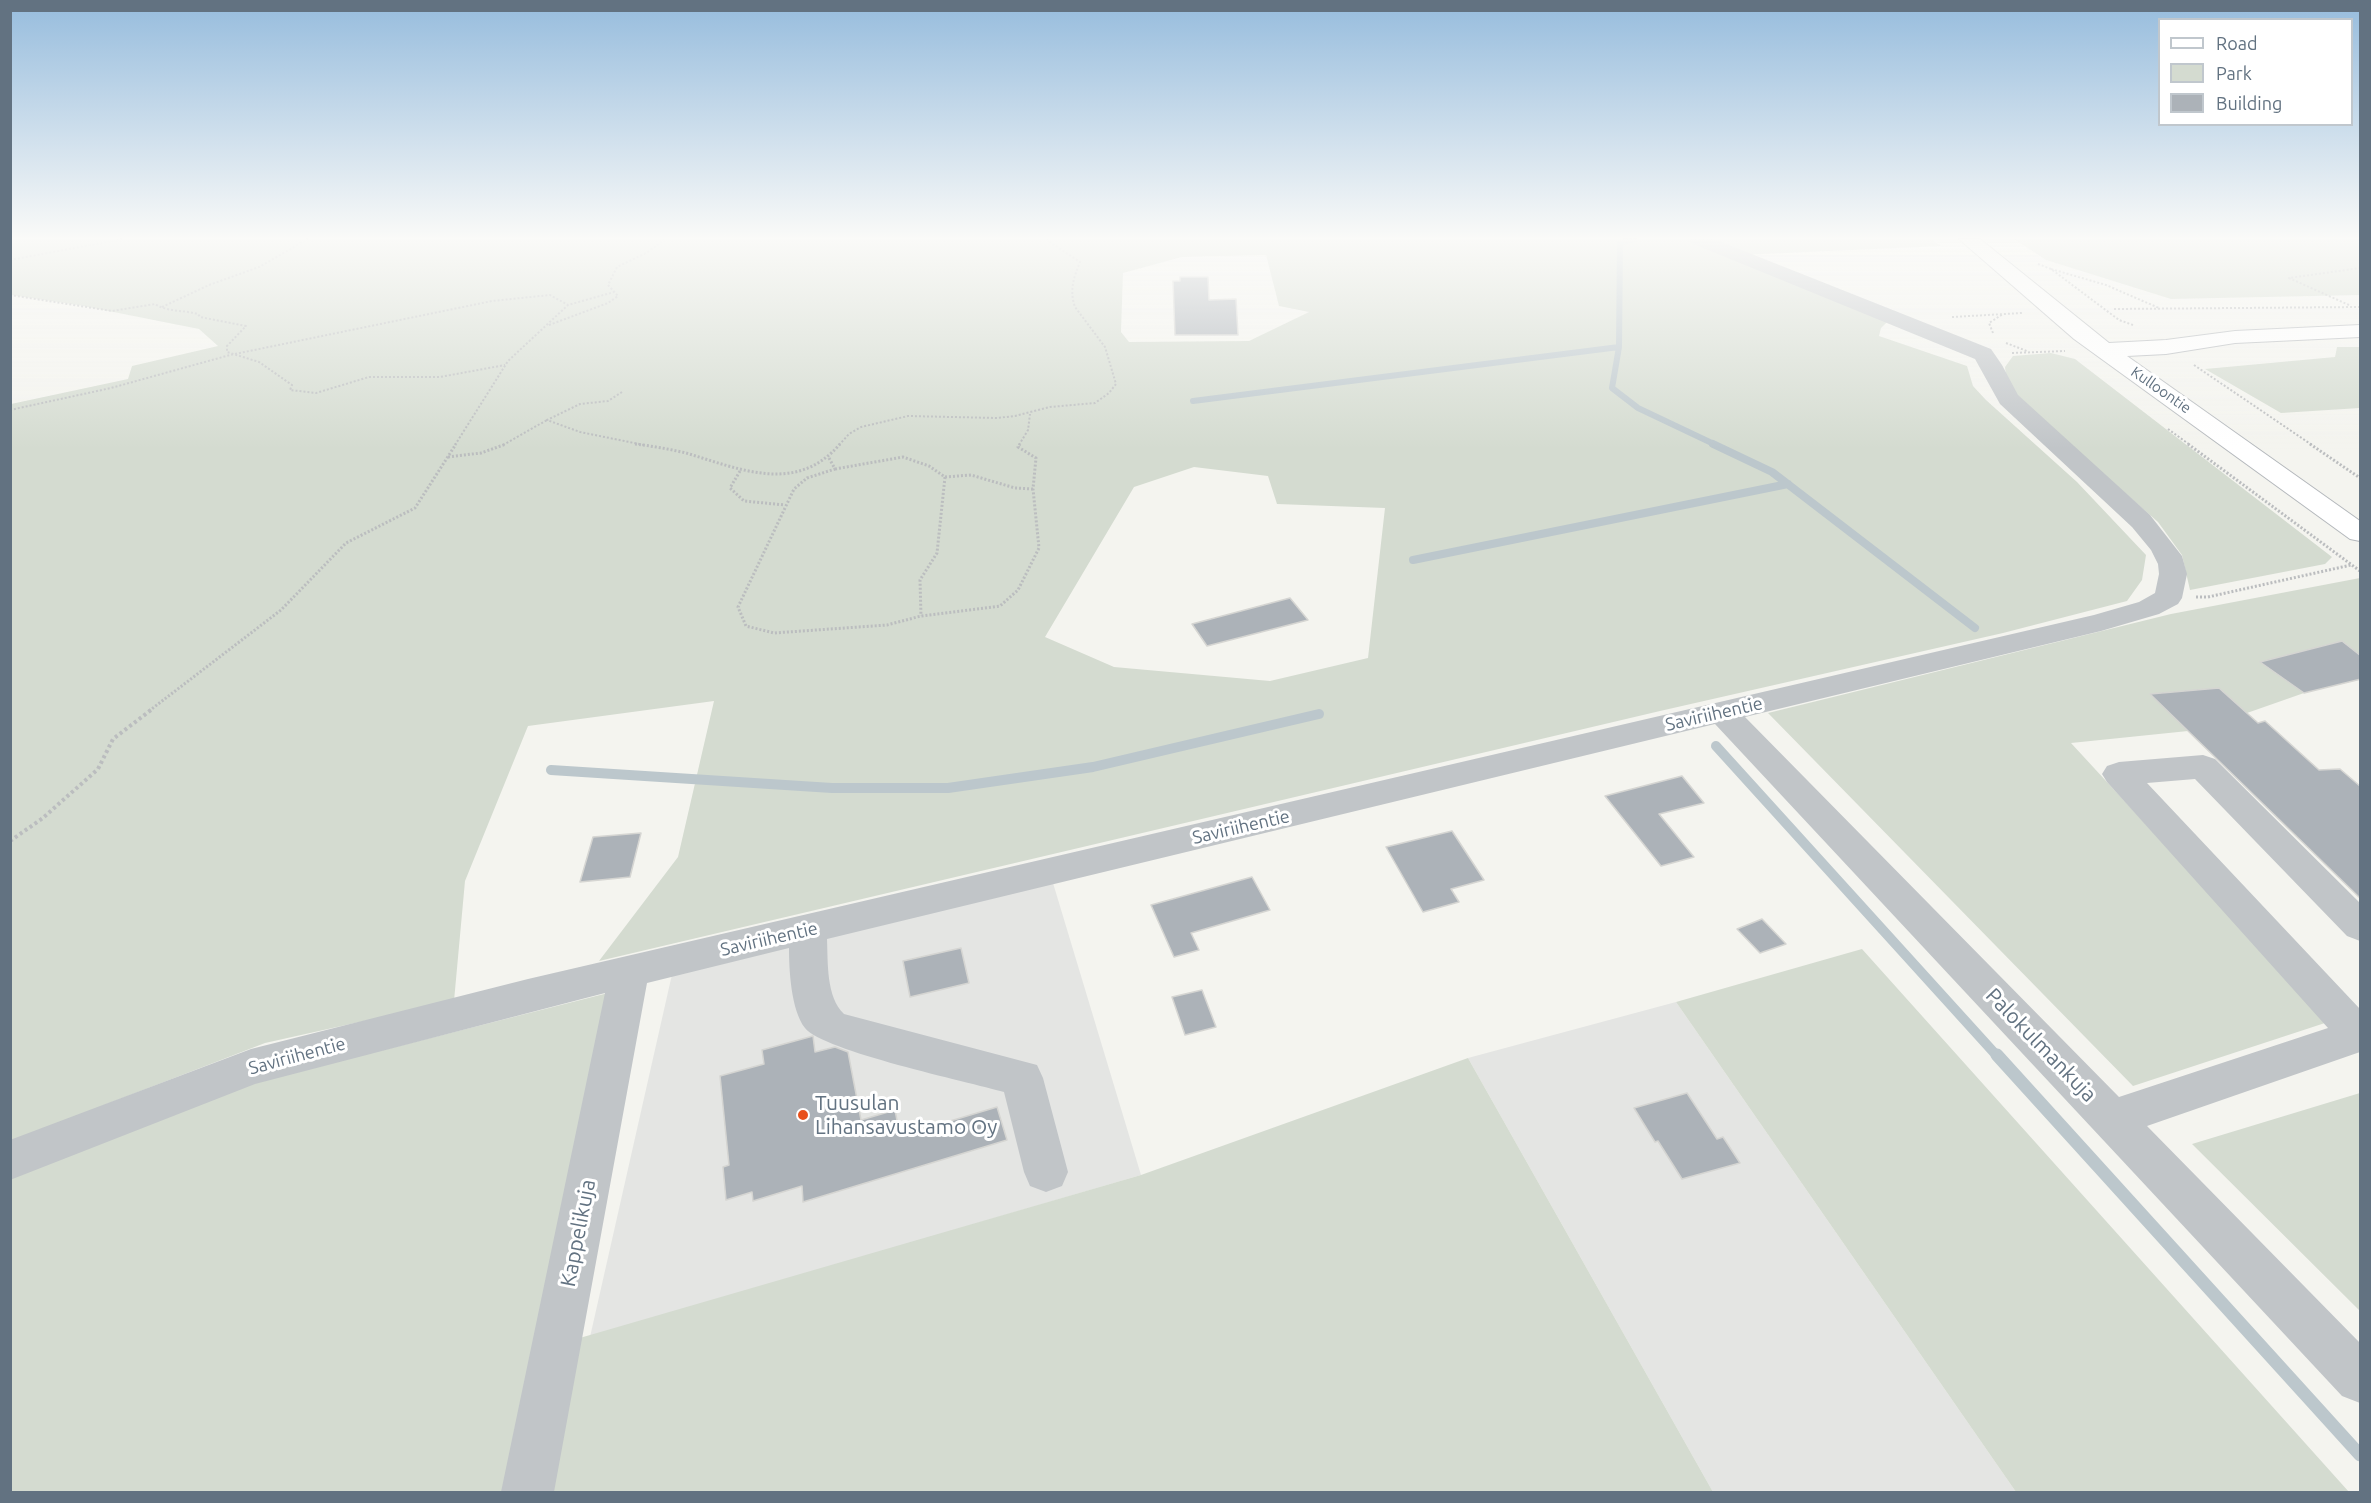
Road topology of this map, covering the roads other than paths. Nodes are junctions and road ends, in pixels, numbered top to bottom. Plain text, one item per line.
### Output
1 (1889, 309) edge
2 (2042, 309) edge
3 (2070, 309) edge
4 (2361, 332) edge
5 (2235, 337) junction
6 (2108, 341) junction
7 (2133, 348) junction
8 (2361, 510) edge
9 (2361, 533) edge
10 (1722, 712) junction
11 (2361, 926) edge
12 (808, 930) junction
13 (629, 973) junction
14 (2360, 1035) edge
15 (2112, 1119) junction
16 (10, 1160) edge
17 (1046, 1172) dead end
18 (2361, 1378) edge
19 (528, 1492) edge

1 - 10 street, Saviriihentie
2 - 6 main road
3 - 6 main road, Kulloontie
4 - 5 main road
5 - 6 main road
5 - 7 main road
6 - 7 main road
6 - 9 main road, Kulloontie
7 - 8 main road, Kulloontie
10 - 12 street, Saviriihentie
10 - 15 street, Palokulmankuja
11 - 14 street
12 - 13 street, Saviriihentie
12 - 17 street
13 - 16 street, Saviriihentie
13 - 19 street, Kappelikuja
14 - 15 street
15 - 18 street, Palokulmankuja

